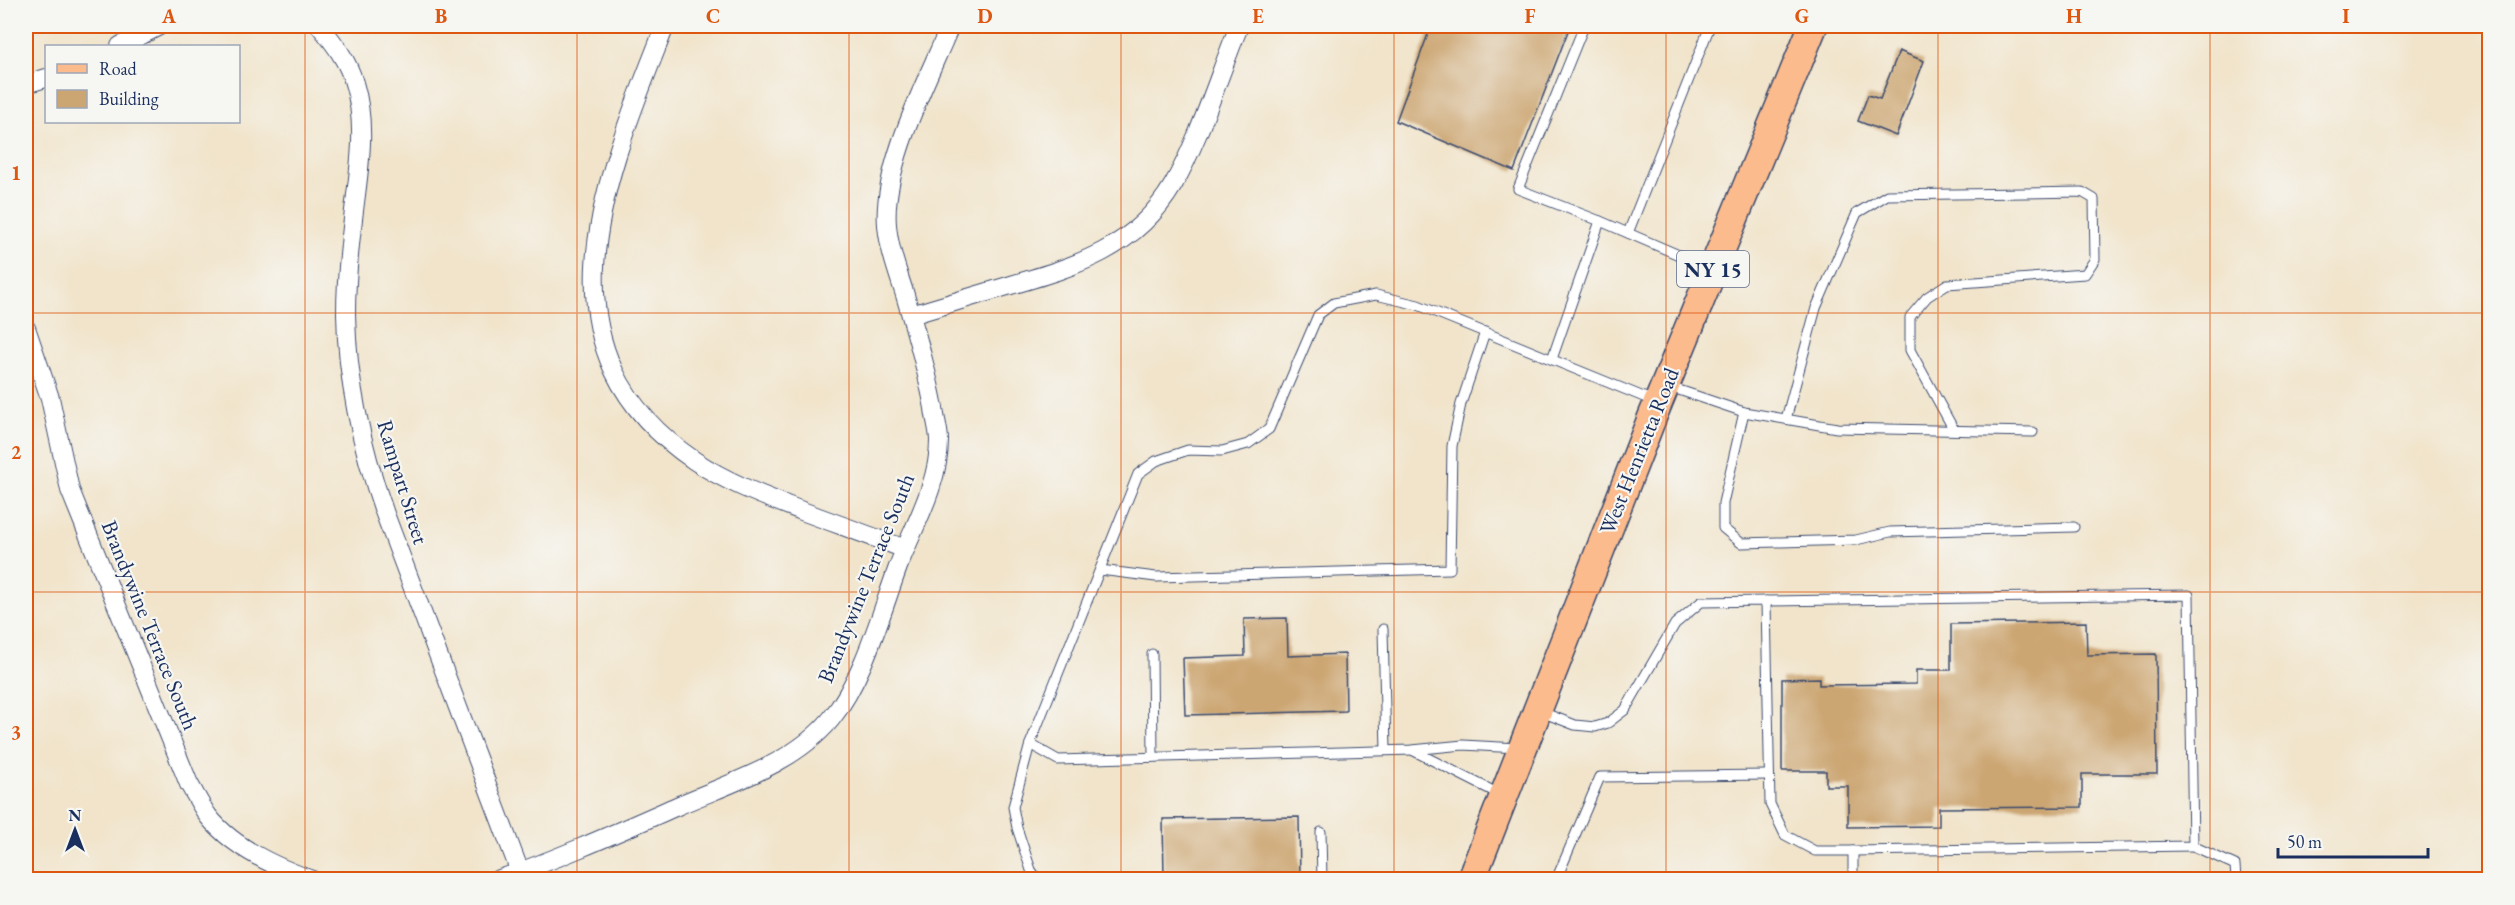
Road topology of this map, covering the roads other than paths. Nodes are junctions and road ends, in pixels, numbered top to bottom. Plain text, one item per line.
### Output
1 (159, 26) edge
2 (320, 26) edge
3 (665, 26) edge
4 (950, 26) edge
5 (1239, 26) edge
6 (1584, 26) edge
7 (1710, 26) edge
8 (1813, 26) edge
9 (122, 45) edge
10 (45, 78) edge
11 (26, 84) edge
12 (1599, 221) junction
13 (1628, 233) junction
14 (1713, 269) junction
15 (911, 315) junction
16 (26, 328) edge
17 (1485, 332) junction
18 (1552, 359) junction
19 (1661, 394) junction
20 (1744, 412) junction
21 (1786, 419) junction
22 (1954, 430) junction
23 (2033, 432) dead end
24 (2074, 527) dead end
25 (905, 549) junction
26 (1100, 570) junction
27 (1766, 601) junction
28 (1383, 629) dead end
29 (1152, 654) dead end
30 (1537, 711) junction
31 (1030, 744) junction
32 (1522, 748) junction
33 (1386, 750) junction
34 (1412, 750) junction
35 (1153, 757) junction
36 (1769, 775) junction
37 (1504, 796) junction
38 (1321, 832) dead end
39 (2193, 846) junction
40 (1853, 851) junction
41 (520, 872) junction
42 (312, 879) edge
43 (497, 879) edge
44 (1038, 879) edge
45 (1322, 879) edge
46 (1471, 879) edge
47 (1556, 879) edge
48 (1853, 879) edge
49 (2236, 879) edge

1 - 9 street
2 - 41 street, Rampart Street
3 - 25 street
4 - 15 street, Brandywine Terrace South
5 - 15 street
6 - 12 lane
7 - 13 lane
8 - 14 main road, West Henrietta Road / NY 15
10 - 11 street
12 - 13 lane
12 - 18 lane
13 - 14 lane
14 - 19 main road, West Henrietta Road / NY 15
15 - 25 street, Brandywine Terrace South
16 - 42 street, Brandywine Terrace South
17 - 18 lane
17 - 26 lane
17 - 26 lane
18 - 19 lane
19 - 20 lane
19 - 30 main road, West Henrietta Road / NY 15
20 - 21 lane
20 - 24 lane
21 - 22 lane
21 - 22 lane
22 - 23 lane
25 - 41 street, Brandywine Terrace South
26 - 31 lane
27 - 30 lane
27 - 36 lane
27 - 39 lane
28 - 33 lane
29 - 35 lane
30 - 32 main road, West Henrietta Road / NY 15
31 - 35 lane
31 - 44 lane
32 - 34 lane
32 - 37 main road, West Henrietta Road / NY 15
33 - 34 lane
33 - 35 lane
34 - 37 lane
36 - 40 lane
36 - 47 lane
37 - 46 main road, West Henrietta Road / NY 15
38 - 45 lane
39 - 40 lane
39 - 49 lane
40 - 48 lane
41 - 43 street, Brandywine Terrace South

